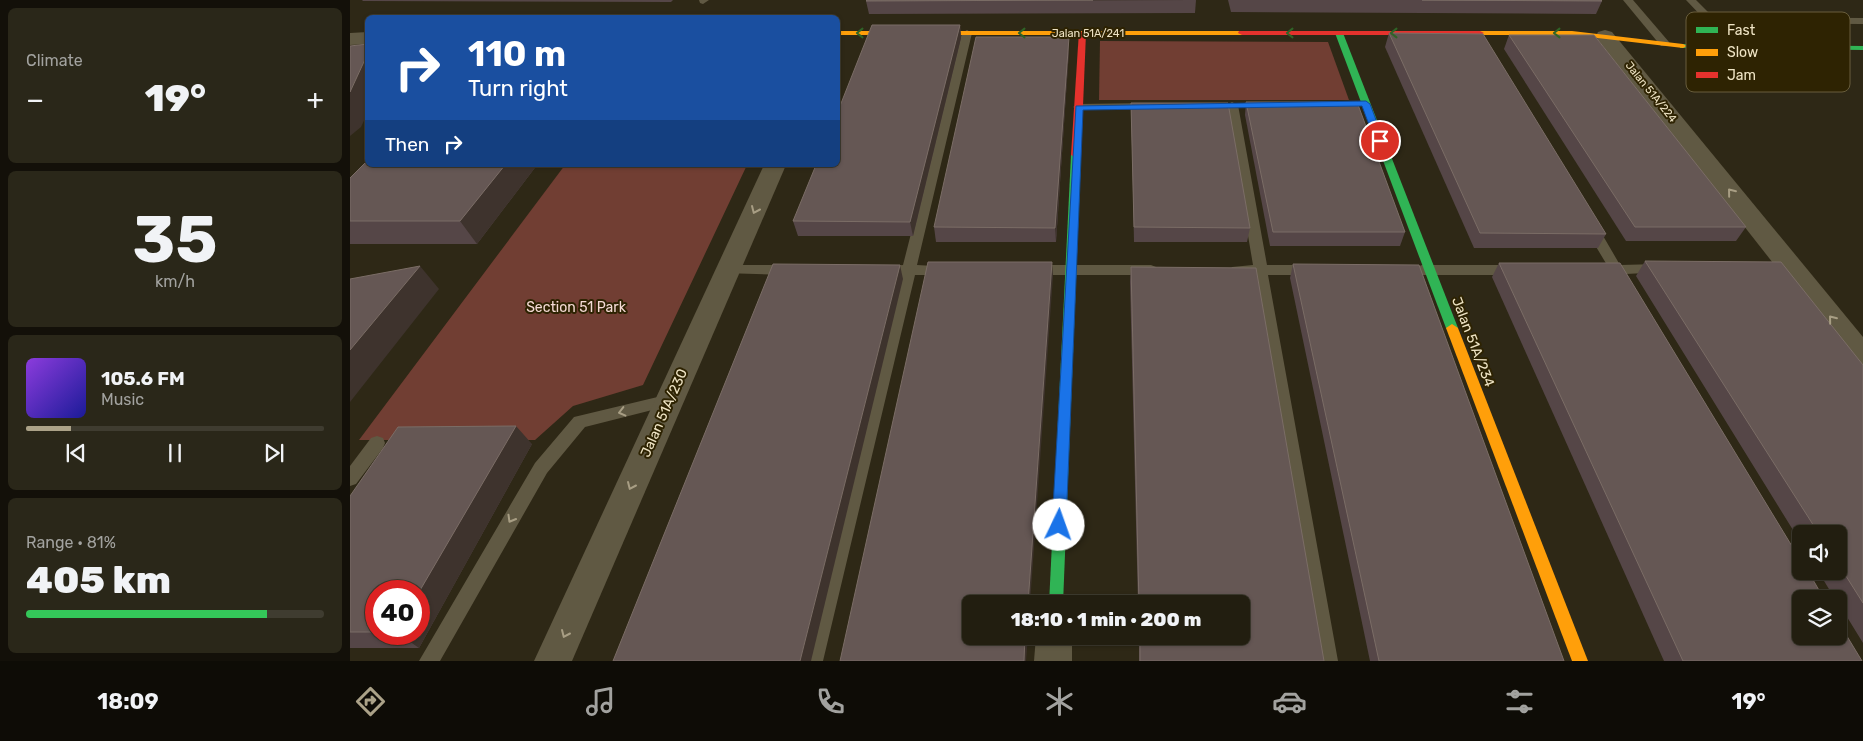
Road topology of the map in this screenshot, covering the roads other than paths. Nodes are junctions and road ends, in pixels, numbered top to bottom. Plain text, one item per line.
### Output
1 (1628, 0) edge
2 (1691, 0) edge
3 (1702, 12) edge
4 (1850, 21) edge
5 (1863, 21) edge
6 (840, 33) edge
7 (967, 33) junction
8 (1082, 33) junction
9 (1339, 33) junction
10 (1474, 33) junction
11 (1605, 36) junction
12 (365, 38) edge
13 (350, 39) edge
14 (1665, 44) junction
15 (1686, 46) edge
16 (1850, 48) edge
17 (1863, 48) edge
18 (1484, 50) edge
19 (1232, 105) dead end
20 (1165, 106) edge
21 (1079, 107) junction
22 (774, 167) edge
23 (1581, 210) edge
24 (1675, 269) edge
25 (728, 270) junction
26 (804, 270) edge
27 (871, 270) edge
28 (909, 270) junction
29 (956, 270) edge
30 (1014, 270) edge
31 (1071, 270) junction
32 (1161, 270) edge
33 (1220, 270) edge
34 (1260, 270) junction
35 (1330, 270) edge
36 (1409, 270) edge
37 (1429, 270) junction
38 (1528, 270) edge
39 (1587, 270) edge
40 (1616, 270) junction
41 (1626, 286) edge
42 (1863, 357) edge
43 (670, 400) junction
44 (376, 442) dead end
45 (350, 480) edge
46 (1056, 595) edge
47 (1054, 645) edge
48 (429, 661) edge
49 (553, 661) edge
50 (813, 661) edge
51 (1053, 661) edge
52 (1328, 661) edge
53 (1580, 661) edge

1 - 14 lane
2 - 3 lane
4 - 5 lane
7 -> 6 street, Jalan 51A/241
8 -> 7 street, Jalan 51A/241
7 - 28 lane
9 -> 8 street, Jalan 51A/241
8 - 21 street
10 -> 9 street
9 - 37 street, Jalan 51A/234
11 -> 10 street
10 - 18 lane
11 - 14 street
42 -> 11 street, Jalan 51A/224
12 - 13 street
14 - 15 street
16 - 17 street
19 - 34 lane
20 - 21 lane
21 - 31 street
22 -> 25 street, Jalan 51A/230
23 - 40 lane
24 - 40 lane
25 - 26 lane
25 - 43 street, Jalan 51A/230
27 - 28 lane
28 - 29 lane
28 - 50 lane
30 - 31 lane
31 - 32 lane
31 - 46 street
33 - 34 lane
34 - 35 lane
34 - 52 lane
36 - 37 lane
37 - 38 lane
37 - 53 street, Jalan 51A/234
39 - 40 lane
40 - 41 lane
43 -> 48 lane
43 -> 49 street, Jalan 51A/230
44 - 45 lane
47 - 51 street

